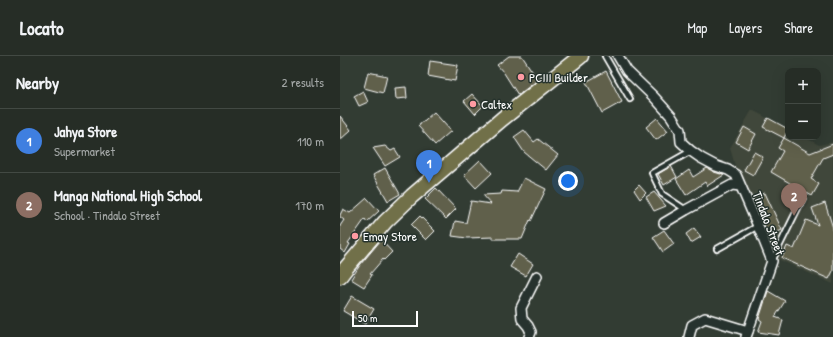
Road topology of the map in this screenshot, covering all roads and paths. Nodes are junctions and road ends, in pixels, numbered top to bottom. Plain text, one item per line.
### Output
1 (581, 56) edge
2 (605, 56) edge
3 (618, 56) edge
4 (630, 98) dead end
5 (691, 151) junction
6 (740, 186) junction
7 (803, 198) dead end
8 (686, 210) junction
9 (664, 224) dead end
10 (758, 226) junction
11 (717, 249) dead end
12 (772, 261) junction
13 (340, 276) edge
14 (537, 276) dead end
15 (747, 334) edge
16 (529, 337) edge
17 (689, 337) edge

1 - 13 main road
2 - 4 lane
3 - 5 street
5 - 6 street, Tindalo Street
5 - 8 lane
6 - 8 street
6 - 10 street, Tindalo Street
7 - 12 lane
8 - 9 street
10 - 11 lane
10 - 12 street, Tindalo Street
12 - 15 street, Tindalo Street
14 - 16 street
15 - 17 street

